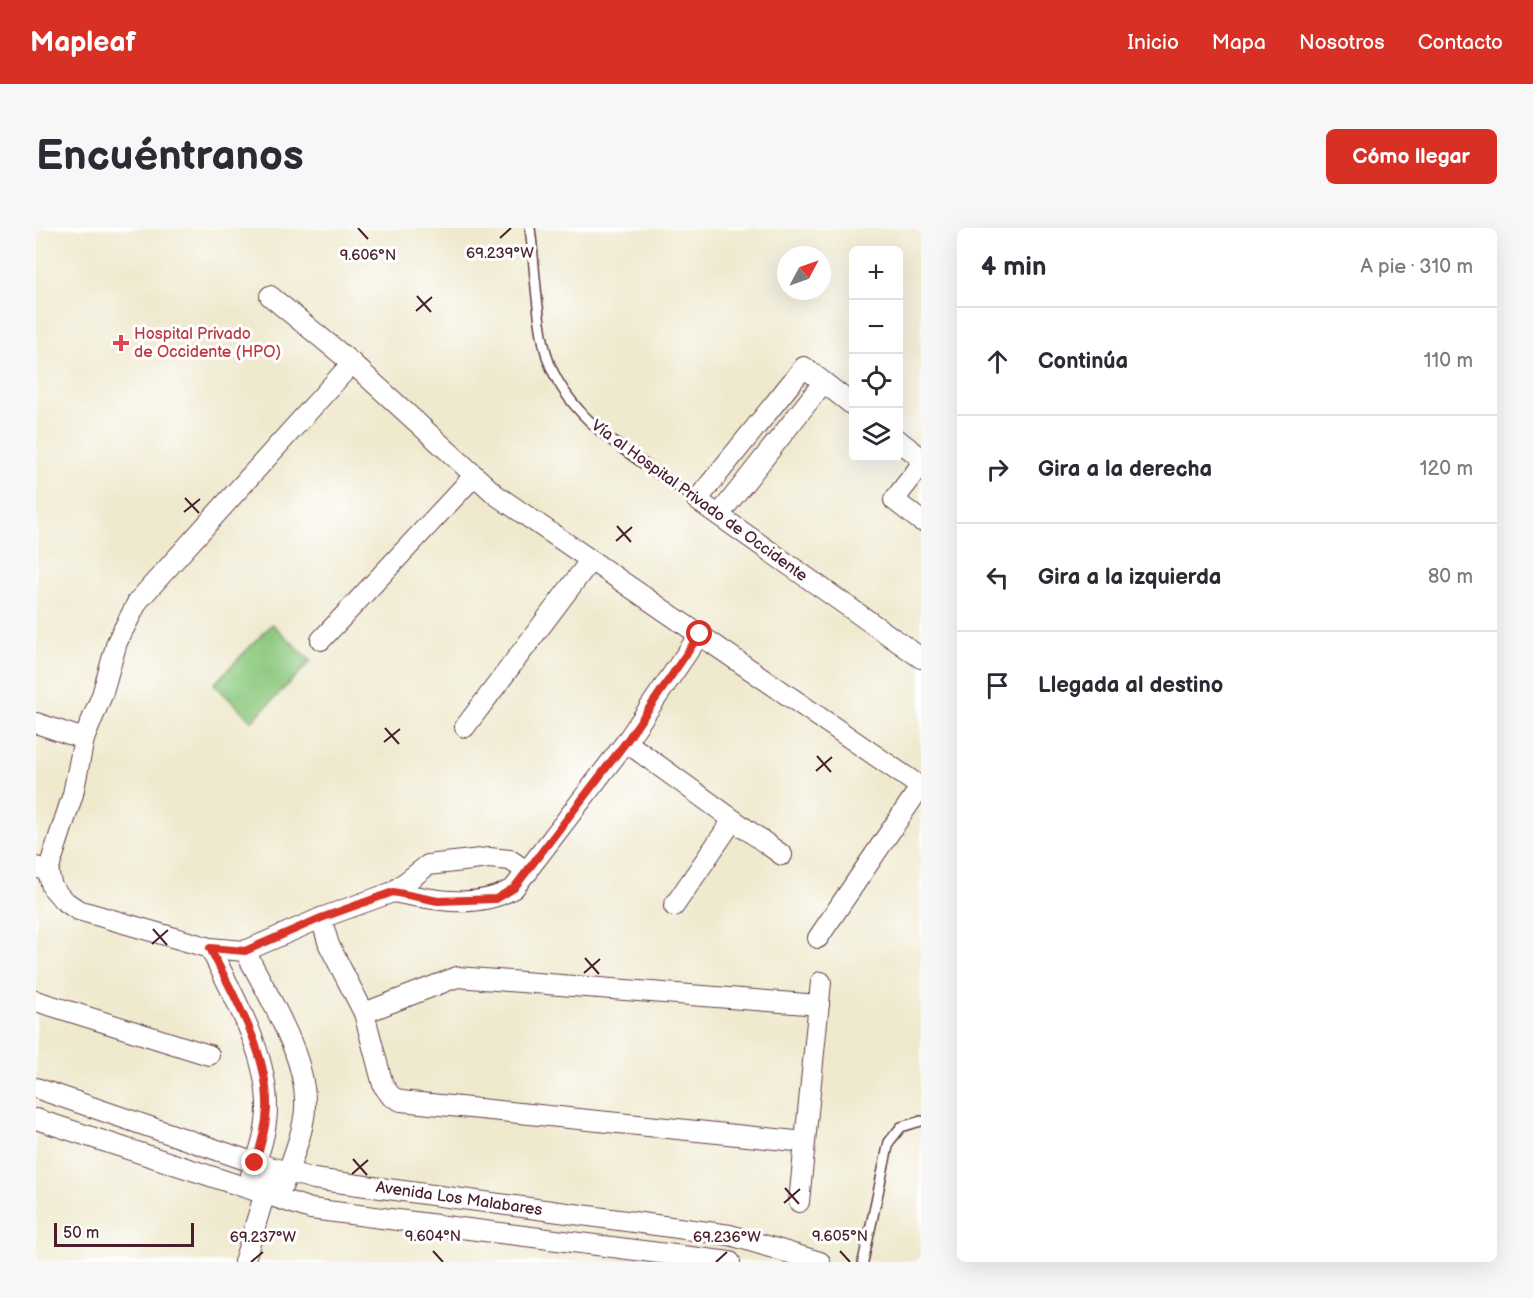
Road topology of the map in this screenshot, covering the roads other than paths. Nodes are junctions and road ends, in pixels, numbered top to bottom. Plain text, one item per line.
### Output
1 (530, 228) edge
2 (270, 296) dead end
3 (352, 363) junction
4 (824, 383) junction
5 (849, 402) edge
6 (903, 444) edge
7 (921, 458) edge
8 (921, 465) edge
9 (474, 476) junction
10 (697, 500) junction
11 (719, 515) junction
12 (921, 521) edge
13 (590, 561) junction
14 (700, 634) junction
15 (321, 640) dead end
16 (921, 658) edge
17 (36, 723) edge
18 (465, 727) dead end
19 (84, 739) junction
20 (626, 742) junction
21 (921, 787) edge
22 (733, 820) junction
23 (782, 855) dead end
24 (42, 869) edge
25 (528, 872) junction
26 (393, 892) junction
27 (674, 906) dead end
28 (321, 918) junction
29 (818, 938) dead end
30 (210, 948) junction
31 (245, 951) junction
32 (821, 982) dead end
33 (36, 1001) edge
34 (819, 1005) junction
35 (364, 1013) junction
36 (209, 1055) dead end
37 (36, 1088) edge
38 (36, 1119) edge
39 (921, 1121) edge
40 (805, 1142) junction
41 (271, 1168) junction
42 (246, 1189) junction
43 (272, 1197) junction
44 (799, 1202) dead end
45 (808, 1260) edge
46 (244, 1262) edge
47 (730, 1262) edge
48 (863, 1262) edge

1 - 10 lane, Vía al Hospital Privado de Occidente
2 - 3 street
3 - 9 street
3 - 19 street
4 - 5 street
4 - 10 street
4 - 11 street
6 - 7 street
8 - 12 street
9 - 13 street
9 - 15 street
10 - 11 street, Vía al Hospital Privado de Occidente
11 - 16 street, Vía al Hospital Privado de Occidente
13 - 14 street
13 - 18 street
14 - 20 street
14 - 21 street
17 - 19 street
19 - 24 street
20 - 22 street
20 - 25 street
21 - 29 street
22 - 23 street
22 - 27 street
24 - 30 street
25 - 26 street
25 - 26 street
26 - 28 street
28 - 31 street
28 - 35 street
30 - 31 street
30 - 41 street
31 - 41 street
32 - 34 street
33 - 36 street
34 - 35 street
34 - 40 street
35 - 40 street
37 - 41 street, Avenida Los Malabares
38 - 42 street, Avenida Los Malabares
39 - 48 lane
40 - 44 street
41 - 42 street
41 - 43 street
41 - 45 street, Avenida Los Malabares
42 - 43 street, Avenida Los Malabares
43 - 46 street
43 - 47 street, Avenida Los Malabares

